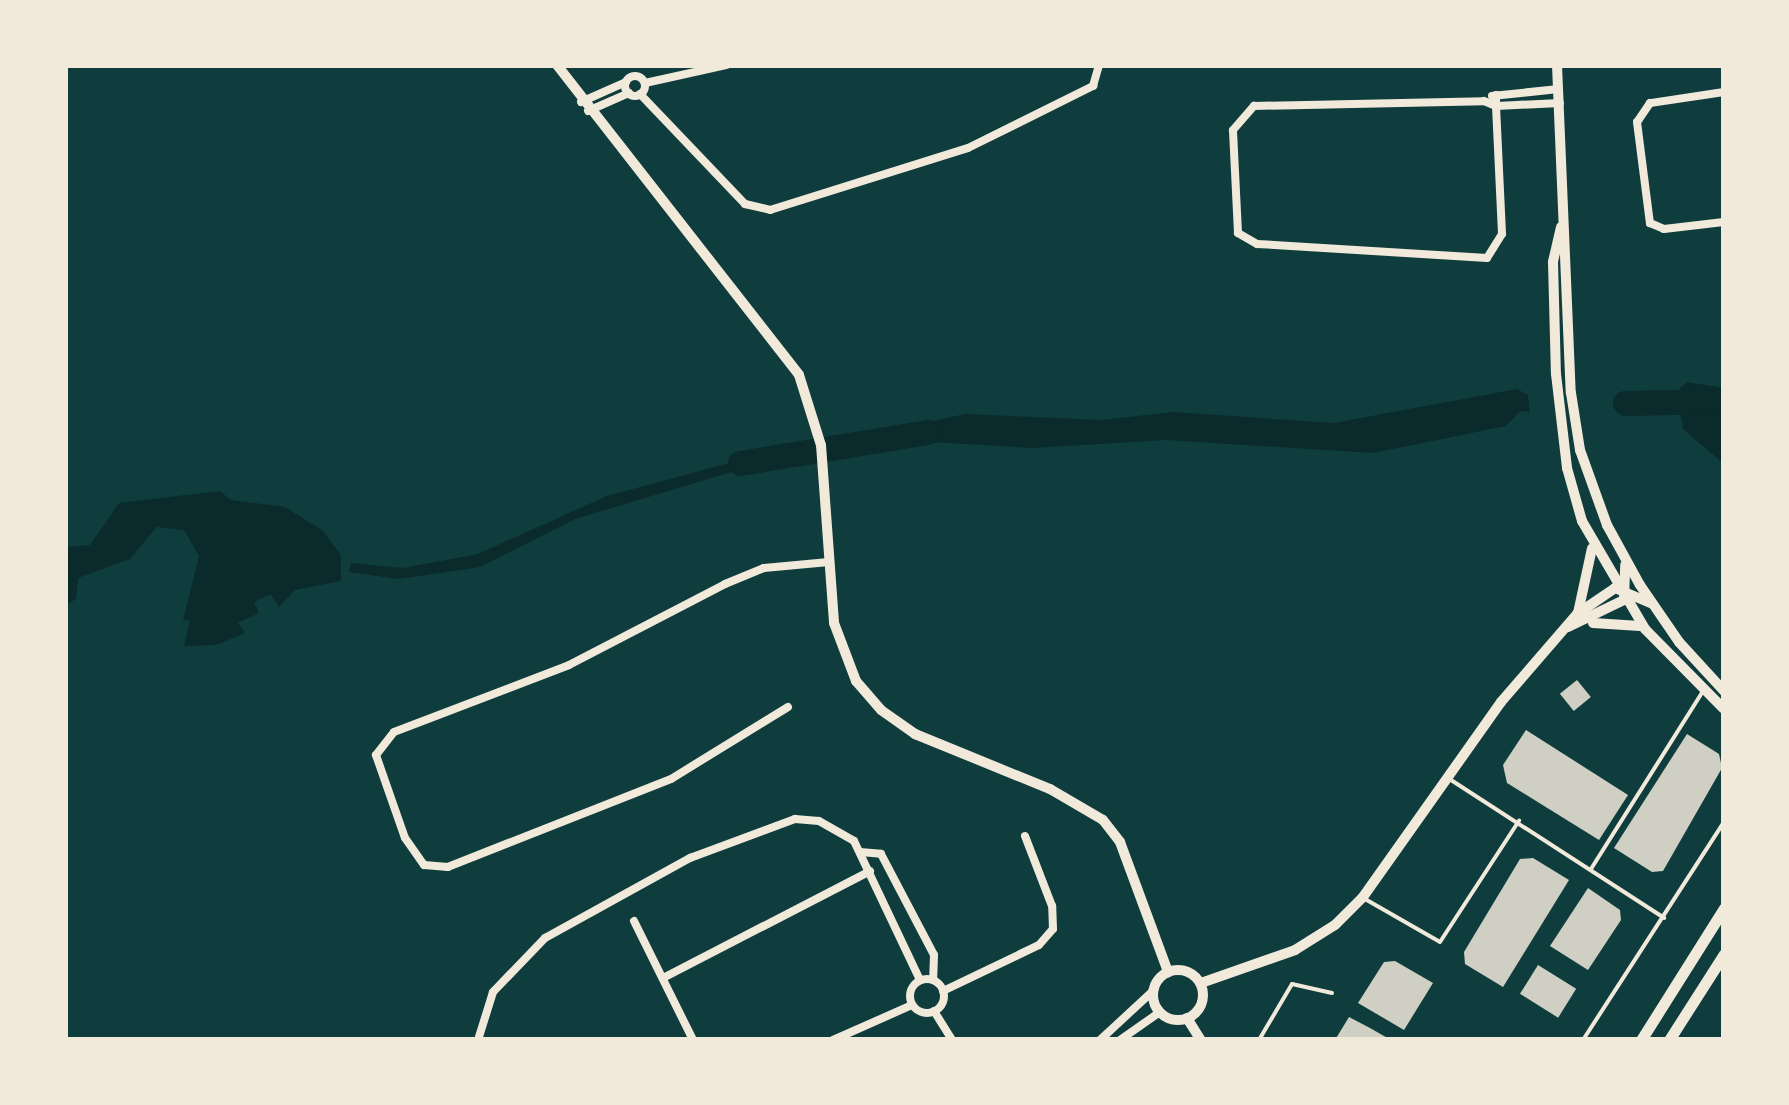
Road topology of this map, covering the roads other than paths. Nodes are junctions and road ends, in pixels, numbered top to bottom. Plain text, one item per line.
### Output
1 (557, 65) edge
2 (623, 65) edge
3 (726, 65) edge
4 (1099, 65) edge
5 (1557, 65) edge
6 (627, 80) junction
7 (645, 83) junction
8 (1559, 89) junction
9 (1724, 92) edge
10 (629, 93) junction
11 (640, 94) junction
12 (1496, 95) junction
13 (1484, 100) junction
14 (1560, 103) junction
15 (1496, 106) junction
16 (584, 107) junction
17 (1562, 221) junction
18 (1724, 222) edge
19 (1591, 541) junction
20 (1624, 559) junction
21 (829, 562) junction
22 (1621, 593) junction
23 (1651, 603) junction
24 (1577, 614) junction
25 (1587, 623) junction
26 (1568, 627) junction
27 (1644, 629) junction
28 (1703, 691) junction
29 (1724, 691) edge
30 (788, 707) dead end
31 (1724, 709) edge
32 (1448, 778) junction
33 (1519, 821) junction
34 (1724, 822) edge
35 (1026, 836) dead end
36 (860, 852) junction
37 (1590, 870) junction
38 (870, 871) junction
39 (1363, 898) junction
40 (1724, 908) edge
41 (1664, 918) junction
42 (634, 921) dead end
43 (1724, 954) edge
44 (1168, 972) junction
45 (663, 978) junction
46 (920, 980) junction
47 (933, 980) junction
48 (1200, 983) junction
49 (943, 990) junction
50 (1154, 990) junction
51 (1332, 994) dead end
52 (912, 1005) junction
53 (934, 1011) junction
54 (1160, 1012) junction
55 (1188, 1018) junction
56 (854, 1030) junction
57 (478, 1040) edge
58 (693, 1040) edge
59 (833, 1040) edge
60 (859, 1040) edge
61 (952, 1040) edge
62 (1100, 1040) edge
63 (1120, 1040) edge
64 (1201, 1040) edge
65 (1259, 1040) edge
66 (1584, 1040) edge
67 (1641, 1040) edge
68 (1669, 1040) edge

1 - 16 street
2 - 6 street
3 - 7 street
4 - 11 street
5 - 8 street
6 - 7 street
6 - 10 street
6 - 16 street
7 - 11 street
8 - 12 street
8 - 14 street
9 - 18 street
10 - 11 street
10 - 16 street
12 - 13 street
12 - 15 street
13 - 15 street
13 - 15 street
14 - 15 street
14 - 17 street
16 - 21 street
17 - 19 street
17 - 20 street
19 - 22 street
19 - 24 street
20 - 22 street
20 - 23 street
21 - 30 street
21 - 44 street
22 - 23 street
22 - 24 street
22 - 25 street
22 - 27 street
23 - 29 street
24 - 26 street
25 - 26 street
25 - 27 street
26 - 32 street
27 - 28 street
28 - 31 street
28 - 37 lane
32 - 33 lane
32 - 39 street
33 - 37 lane
33 - 39 lane
34 - 41 lane
35 - 49 street
36 - 38 street
36 - 47 street
36 - 57 street
37 - 41 lane
38 - 45 street
38 - 46 street
39 - 48 street
40 - 67 main road
41 - 66 lane
42 - 45 street
43 - 68 main road
44 - 48 street
44 - 50 street
45 - 58 street
46 - 47 street
46 - 52 street
47 - 49 street
48 - 55 street
49 - 53 street
50 - 54 street
50 - 62 street
51 - 65 lane
52 - 53 street
52 - 56 street
53 - 61 street
54 - 55 street
54 - 63 street
55 - 64 street
56 - 59 street
56 - 60 street

